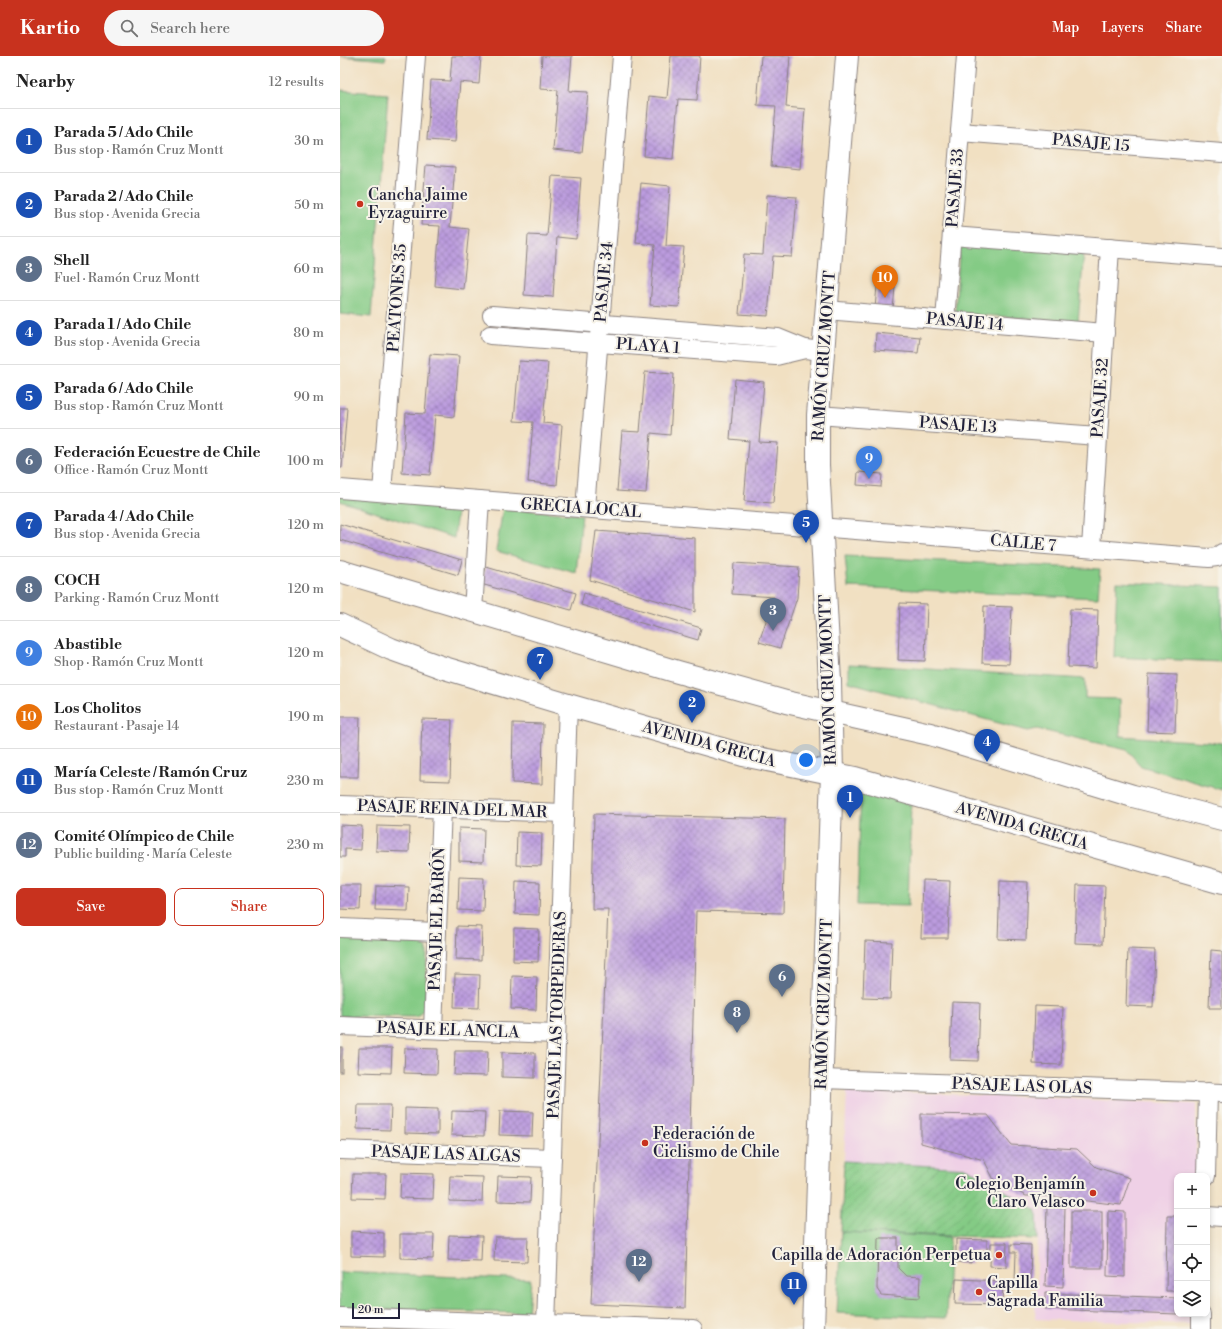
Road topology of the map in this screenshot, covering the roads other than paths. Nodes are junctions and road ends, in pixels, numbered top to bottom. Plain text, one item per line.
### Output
1 (416, 56) edge
2 (622, 56) edge
3 (847, 56) edge
4 (966, 56) edge
5 (960, 132) junction
6 (1222, 153) edge
7 (952, 236) junction
8 (1110, 248) junction
9 (1222, 257) edge
10 (826, 310) junction
11 (492, 316) dead end
12 (945, 320) junction
13 (600, 324) junction
14 (1105, 333) junction
15 (490, 335) dead end
16 (599, 343) junction
17 (814, 350) junction
18 (818, 415) junction
19 (1098, 436) junction
20 (340, 489) edge
21 (382, 492) junction
22 (480, 500) junction
23 (585, 508) junction
24 (822, 526) junction
25 (1091, 548) junction
26 (1222, 553) edge
27 (340, 571) edge
28 (473, 611) junction
29 (340, 625) edge
30 (568, 705) junction
31 (831, 712) junction
32 (832, 773) junction
33 (340, 805) edge
34 (442, 808) junction
35 (564, 813) junction
36 (1222, 819) edge
37 (1222, 883) edge
38 (340, 928) edge
39 (437, 932) junction
40 (340, 1026) edge
41 (432, 1029) junction
42 (556, 1034) junction
43 (822, 1079) junction
44 (1215, 1093) edge
45 (340, 1150) edge
46 (552, 1158) junction
47 (1206, 1173) edge
48 (1210, 1216) edge
49 (1222, 1217) edge
50 (1201, 1317) edge
51 (351, 1321) edge
52 (546, 1324) junction
53 (482, 1325) edge
54 (693, 1329) edge
55 (813, 1329) edge
56 (1201, 1329) edge

1 - 21 street, PEATONES 35
2 - 13 street, PASAJE 34
3 - 10 main road, RAMÓN CRUZ MONTT
4 - 5 street, PASAJE 33
5 - 6 street, PASAJE 15
5 - 7 street, PASAJE 33
7 - 8 street
7 - 12 street, PASAJE 33
8 - 9 street
8 - 14 street, PASAJE 32
10 - 12 street, PASAJE 14
10 - 17 main road, RAMÓN CRUZ MONTT
11 - 13 street, PLAYA 1
12 - 14 street, PASAJE 14
13 - 16 street, PASAJE 34
13 - 17 street, PLAYA 1
14 - 19 street, PASAJE 32
15 - 16 street, PLAYA 1
16 - 17 street, PLAYA 1
16 - 23 street, PASAJE 34
17 - 18 main road, RAMÓN CRUZ MONTT
18 - 19 street, PASAJE 13
18 - 24 main road, RAMÓN CRUZ MONTT
19 - 25 street, PASAJE 32
20 - 21 street, GRECIA LOCAL
21 - 22 street, GRECIA LOCAL
22 - 23 street, GRECIA LOCAL
22 - 28 street
23 - 24 street, GRECIA LOCAL
24 - 25 street, CALLE 7
24 - 31 main road, RAMÓN CRUZ MONTT
25 - 26 street, CALLE 7
27 - 28 main road
28 - 31 main road
29 - 30 main road, AVENIDA GRECIA
30 - 32 main road, AVENIDA GRECIA
30 - 35 street, PASAJE LAS TORPEDERAS
31 - 32 main road, RAMÓN CRUZ MONTT
31 - 36 main road
32 - 37 main road, AVENIDA GRECIA
32 - 43 main road, RAMÓN CRUZ MONTT
33 - 34 street, PASAJE REINA DEL MAR
34 - 35 street, PASAJE REINA DEL MAR
34 - 39 street, PASAJE EL BARÓN
35 - 42 street, PASAJE LAS TORPEDERAS
38 - 39 street
39 - 41 street, PASAJE EL BARÓN
40 - 41 street, PASAJE EL ANCLA
41 - 42 street, PASAJE EL ANCLA
42 - 46 street, PASAJE LAS TORPEDERAS
43 - 44 street, PASAJE LAS OLAS
43 - 55 main road, RAMÓN CRUZ MONTT
44 - 47 street
45 - 46 street, PASAJE LAS ALGAS
46 - 52 street, PASAJE LAS TORPEDERAS
48 - 49 street
50 - 56 street
51 - 53 street
52 - 53 street
52 - 54 street

